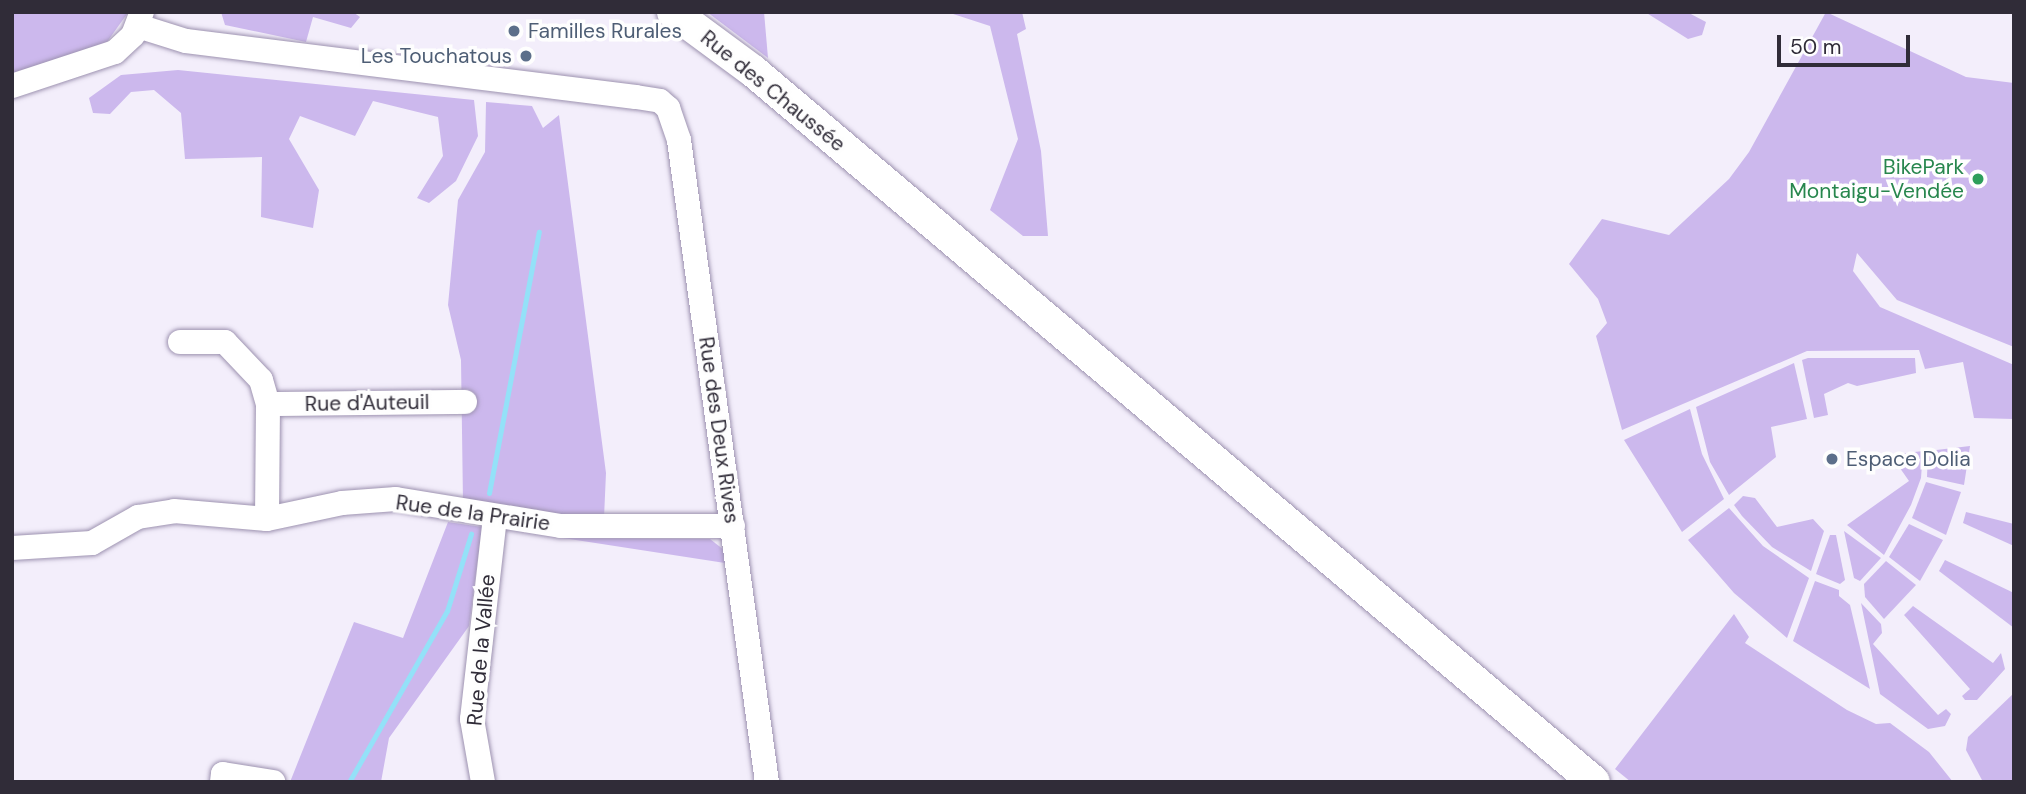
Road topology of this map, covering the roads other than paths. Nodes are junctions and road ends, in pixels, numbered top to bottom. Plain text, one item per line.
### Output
1 (673, 12) edge
2 (140, 19) edge
3 (12, 86) edge
4 (180, 342) dead end
5 (465, 402) dead end
6 (268, 404) junction
7 (495, 517) junction
8 (267, 519) junction
9 (733, 526) junction
10 (12, 548) edge
11 (222, 782) edge
12 (273, 782) edge
13 (482, 782) edge
14 (768, 782) edge
15 (1594, 782) edge

1 - 15 main road, Rue des Chaussée
2 - 3 street
2 - 9 street, Rue des Deux Rives
4 - 6 street
5 - 6 street, Rue d'Auteuil
6 - 8 street
7 - 8 street, Rue de la Prairie
7 - 9 street, Rue de la Prairie
7 - 13 street, Rue de la Vallée
8 - 10 street, Rue de la Prairie
9 - 14 street, Rue des Deux Rives
11 - 12 street

